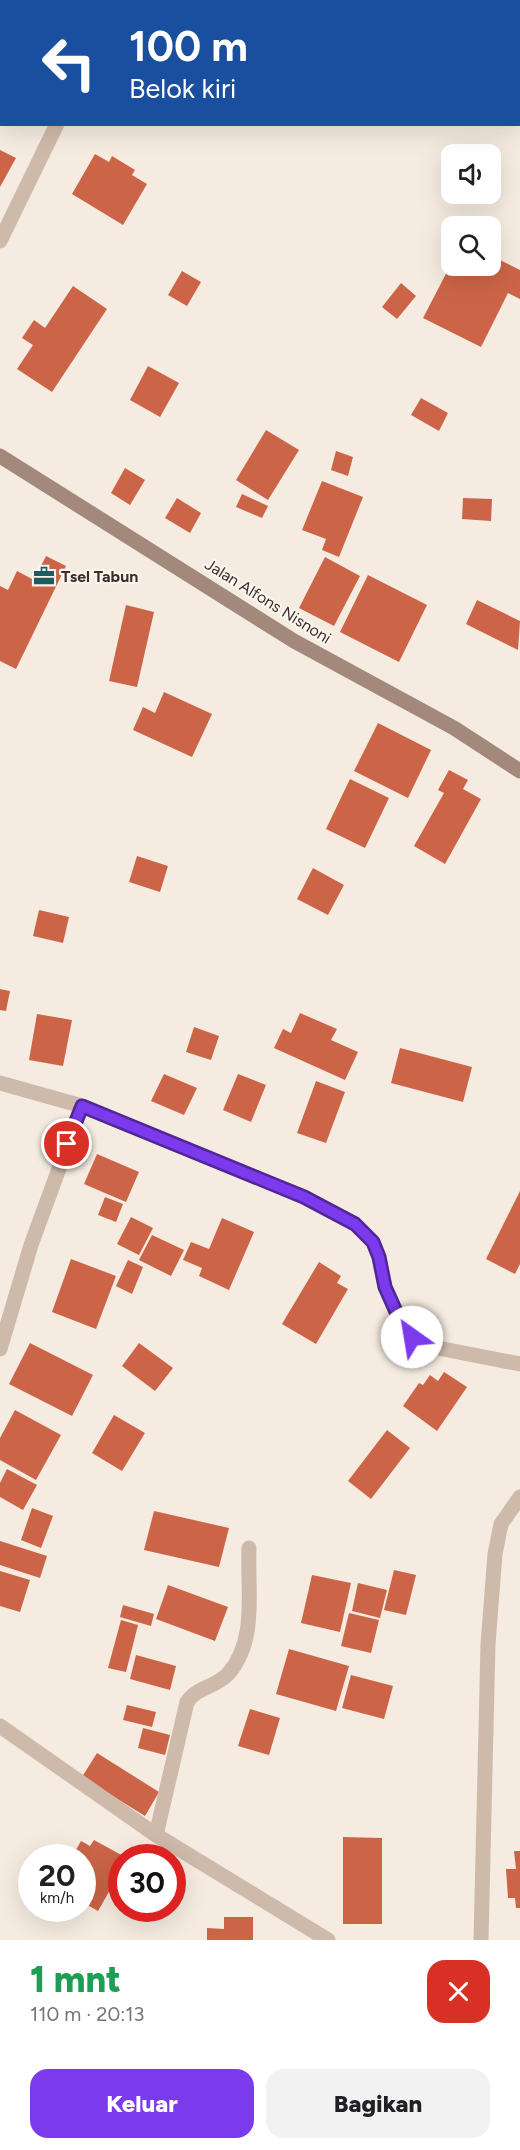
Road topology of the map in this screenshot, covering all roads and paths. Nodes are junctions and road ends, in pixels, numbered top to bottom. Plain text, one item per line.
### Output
1 (56, 126) edge
2 (0, 241) edge
3 (0, 456) edge
4 (520, 771) edge
5 (0, 1083) edge
6 (82, 1106) junction
7 (0, 1349) edge
8 (520, 1365) edge
9 (520, 1497) edge
10 (249, 1548) dead end
11 (0, 1726) edge
12 (156, 1835) junction
13 (328, 1940) edge
14 (480, 1940) edge

1 - 2 street
3 - 4 main road, Jalan Alfons Nisnoni
5 - 6 street
6 - 7 street
6 - 8 street
9 - 14 street
10 - 12 street
11 - 12 street
12 - 13 street

